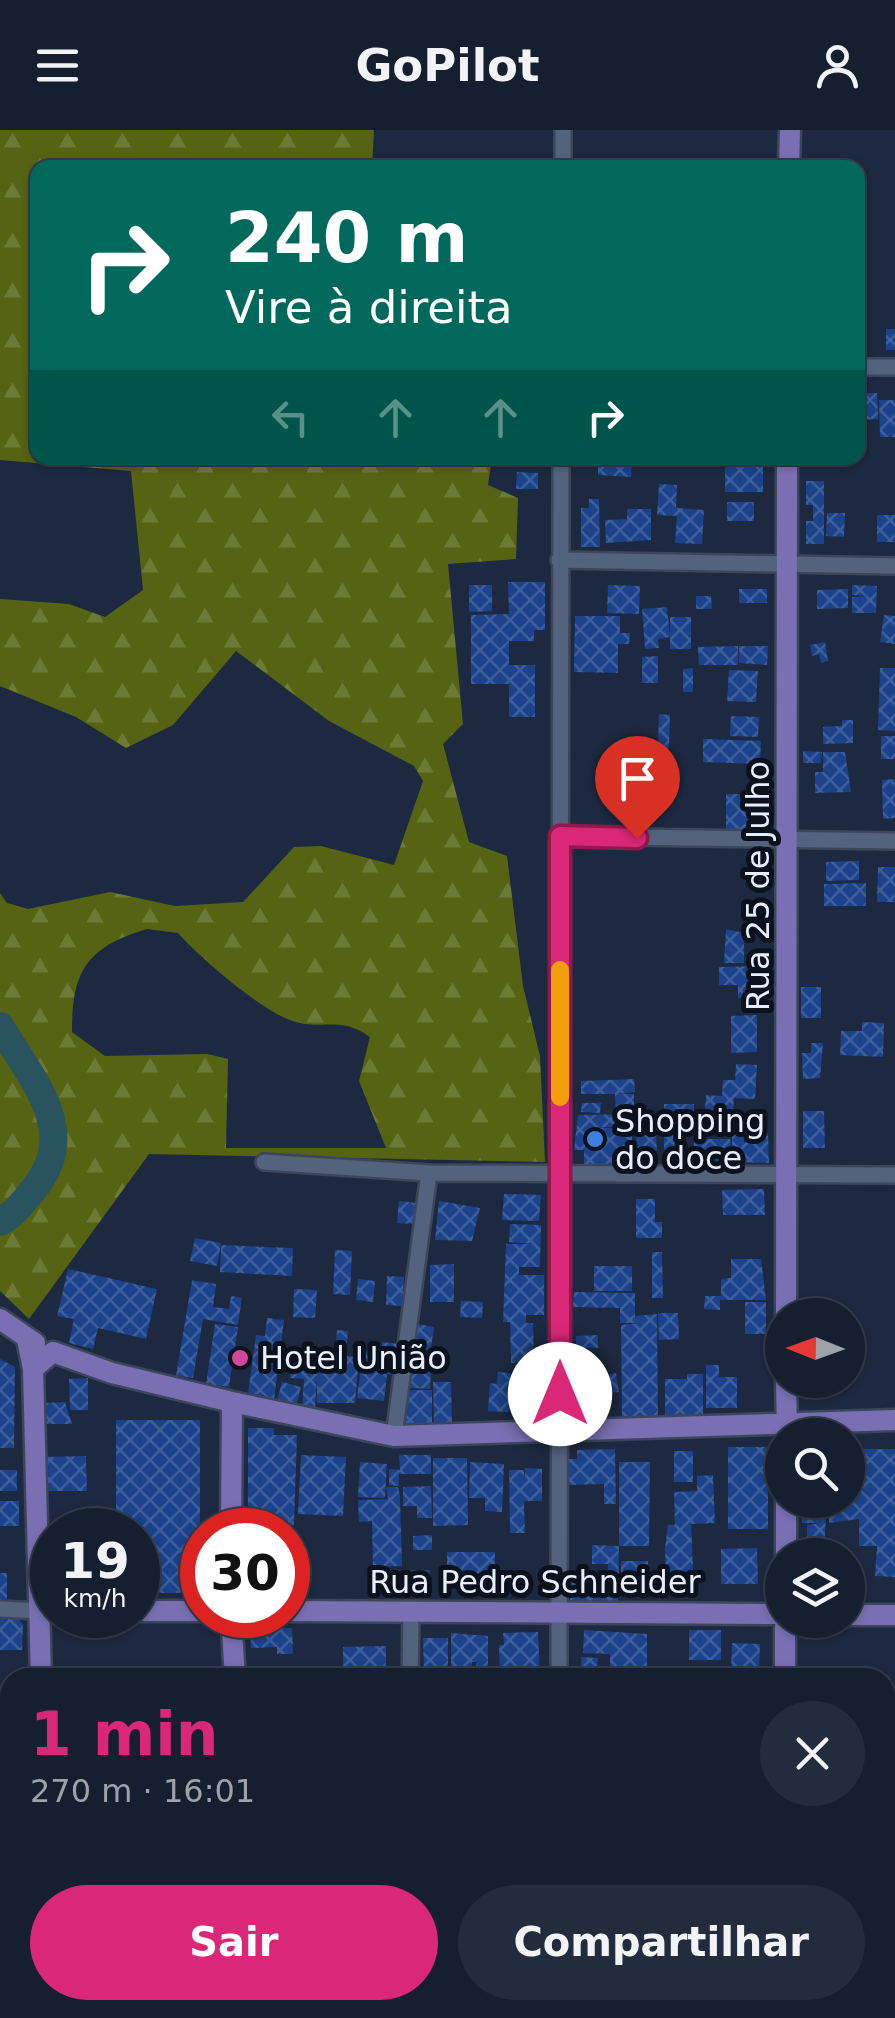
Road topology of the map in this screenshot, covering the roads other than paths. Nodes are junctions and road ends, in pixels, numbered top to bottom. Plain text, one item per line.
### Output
1 (563, 130) edge
2 (790, 130) edge
3 (563, 160) edge
4 (790, 160) edge
5 (865, 366) edge
6 (895, 367) edge
7 (561, 465) edge
8 (787, 465) edge
9 (560, 560) junction
10 (787, 565) junction
11 (895, 566) edge
12 (560, 836) junction
13 (895, 840) edge
14 (790, 842) junction
15 (264, 1162) dead end
16 (428, 1173) junction
17 (785, 1174) junction
18 (895, 1174) edge
19 (559, 1175) junction
20 (786, 1298) edge
21 (2, 1326) edge
22 (26, 1339) junction
23 (53, 1352) junction
24 (33, 1369) junction
25 (232, 1402) junction
26 (895, 1420) edge
27 (865, 1423) edge
28 (765, 1430) edge
29 (560, 1431) junction
30 (394, 1436) junction
31 (40, 1508) edge
32 (231, 1508) edge
33 (0, 1608) edge
34 (30, 1610) edge
35 (411, 1610) junction
36 (310, 1611) edge
37 (560, 1611) junction
38 (865, 1615) edge
39 (895, 1615) edge
40 (765, 1616) edge
41 (44, 1638) edge
42 (233, 1638) edge
43 (784, 1638) edge
44 (42, 1668) edge
45 (235, 1668) edge
46 (410, 1668) edge
47 (559, 1668) edge
48 (785, 1668) edge

1 - 3 street
2 - 4 main road
5 - 6 street
7 - 9 street
8 - 10 main road, Rua 25 de Julho
9 - 10 street
9 - 12 street
10 - 11 street
10 - 14 main road, Rua 25 de Julho
12 - 14 street
12 - 19 street
13 - 14 street
14 - 17 main road, Rua 25 de Julho
15 - 16 street
16 - 19 street
16 - 30 street
17 - 18 street
17 - 19 street
17 - 20 main road, Rua 25 de Julho
19 - 29 street
21 - 22 main road
22 - 23 main road
22 - 24 main road
23 - 24 main road
23 - 25 main road
24 - 31 main road
25 - 30 main road
25 - 32 main road
26 - 27 main road
28 - 29 main road
29 - 30 main road
29 - 37 street
33 - 34 street
35 - 36 main road, Rua Pedro Schneider
35 - 37 main road, Rua Pedro Schneider
35 - 46 street
37 - 40 main road, Rua Pedro Schneider
37 - 47 street
38 - 39 main road
41 - 44 main road
42 - 45 main road
43 - 48 main road

